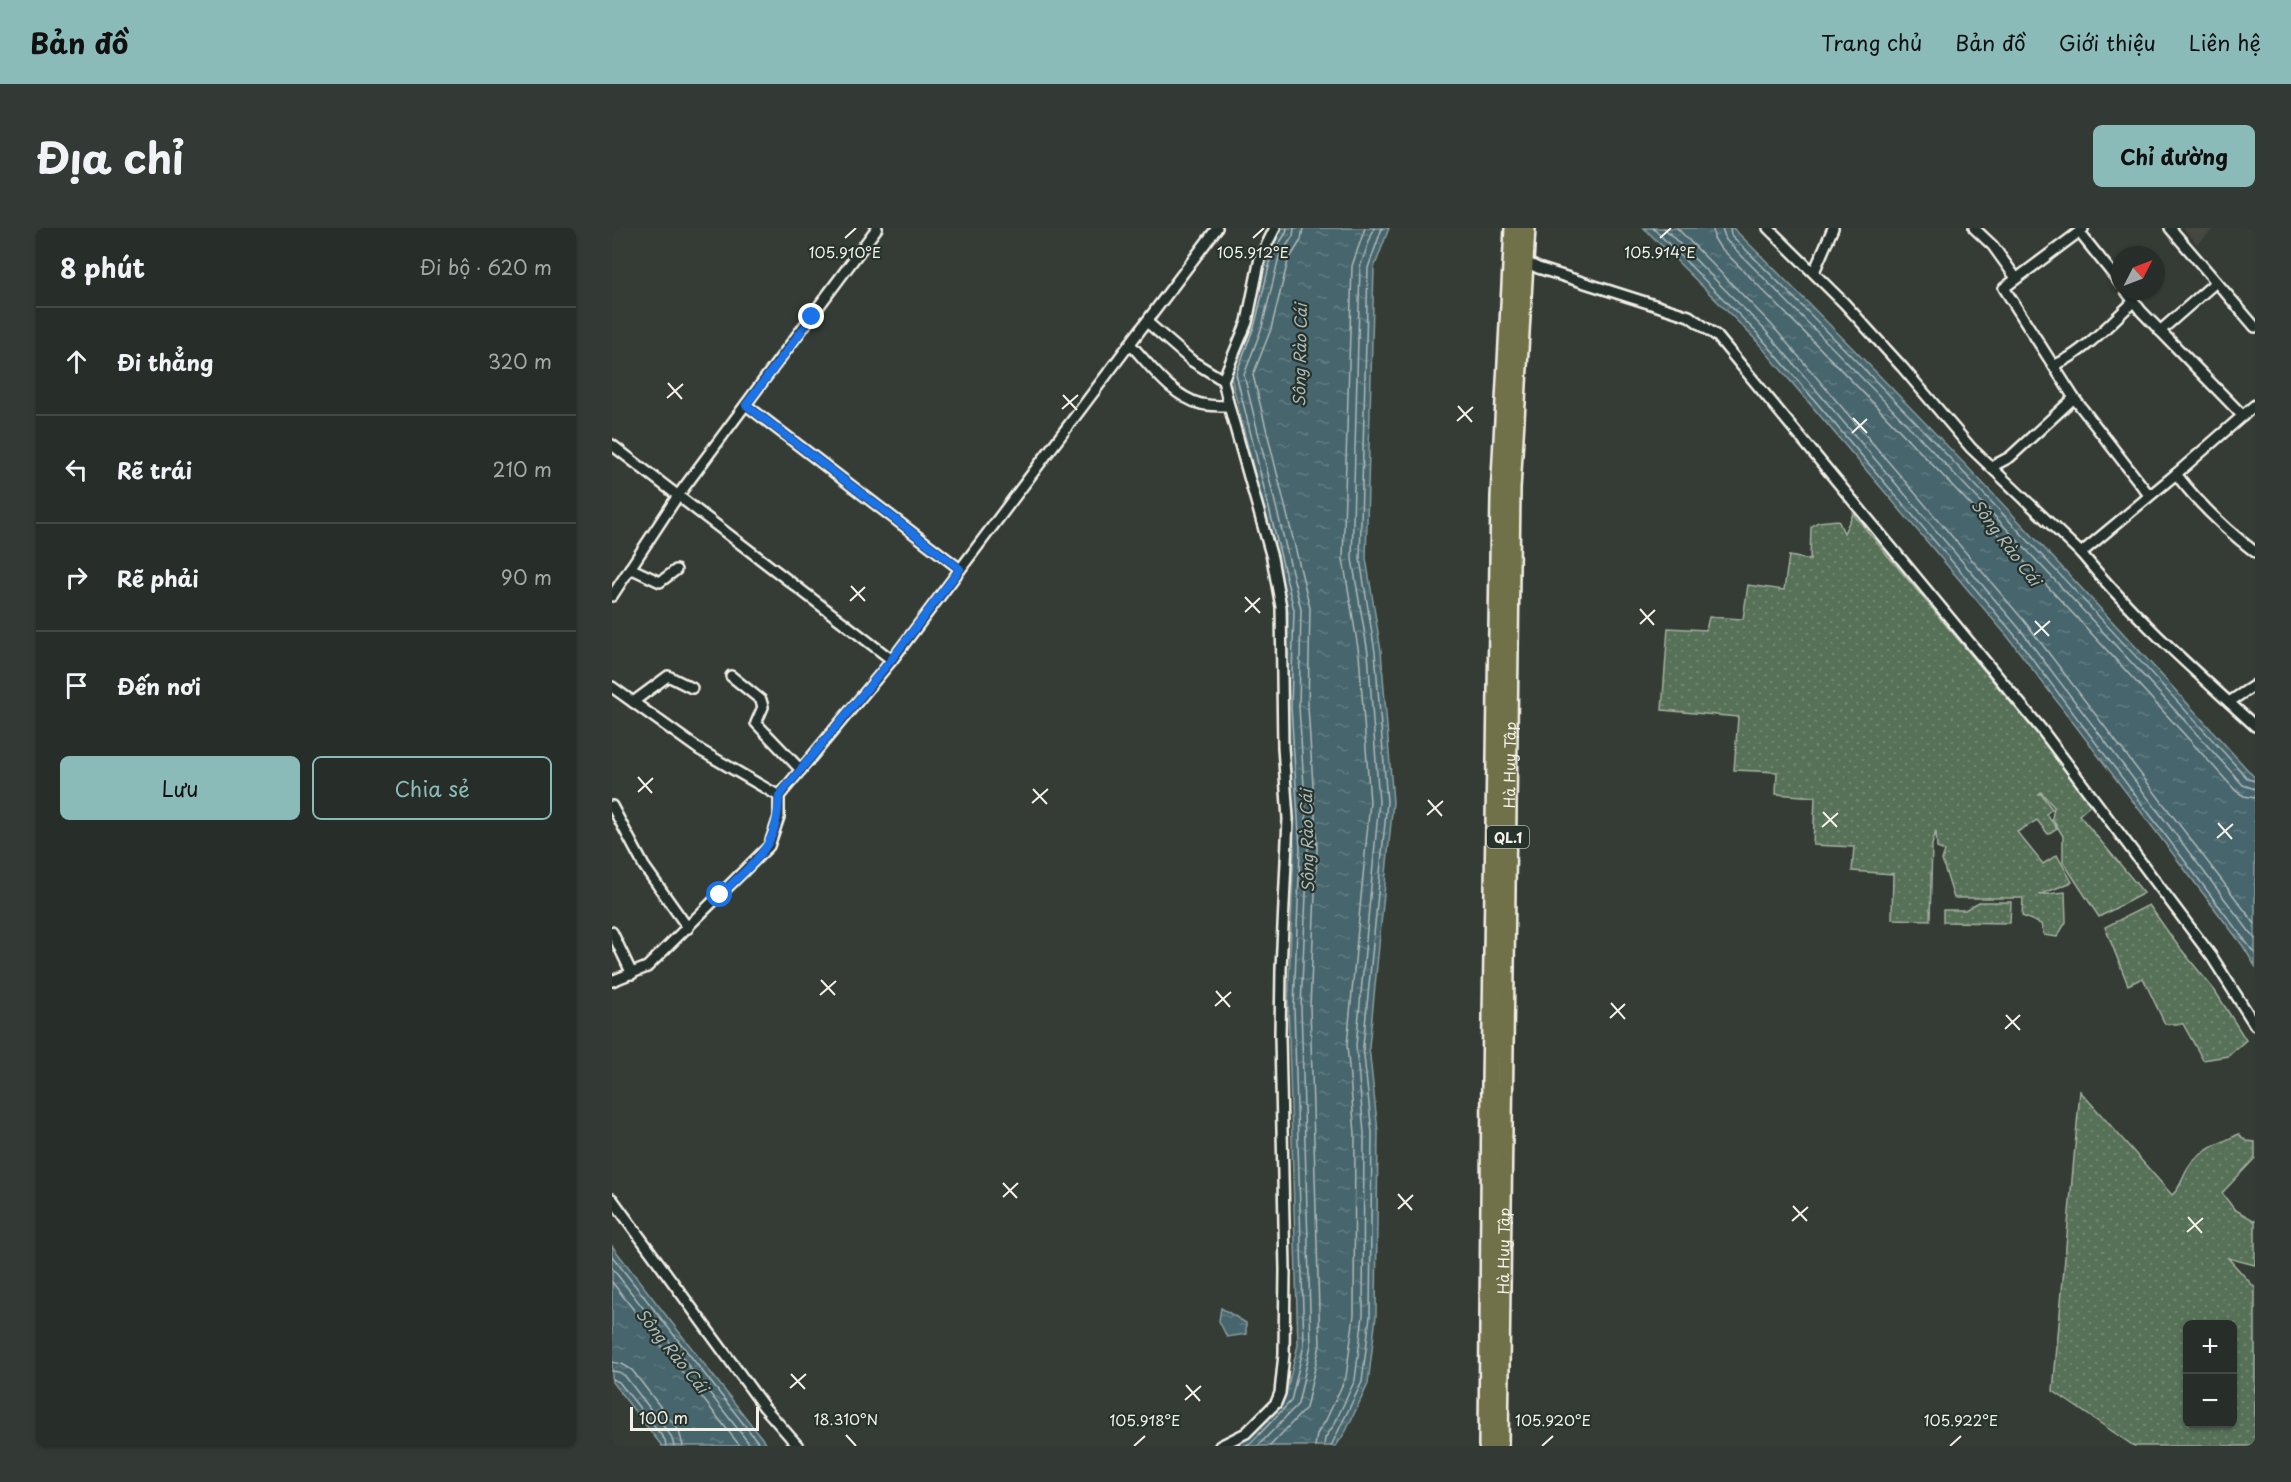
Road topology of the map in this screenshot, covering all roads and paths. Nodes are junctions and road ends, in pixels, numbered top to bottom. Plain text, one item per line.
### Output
1 (877, 228) edge
2 (1217, 228) edge
3 (1275, 228) edge
4 (1513, 228) edge
5 (1527, 228) edge
6 (1768, 228) edge
7 (1833, 228) edge
8 (2170, 228) edge
9 (1981, 230) edge
10 (2082, 230) edge
11 (1526, 262) junction
12 (2111, 270) edge
13 (1814, 272) junction
14 (2016, 278) junction
15 (2216, 282) junction
16 (2134, 301) joint
17 (1147, 322) junction
18 (2255, 327) edge
19 (2160, 331) junction
20 (1130, 344) junction
21 (2054, 365) junction
22 (1223, 380) junction
23 (2074, 398) junction
24 (746, 405) junction
25 (2255, 405) edge
26 (1229, 406) junction
27 (2243, 416) junction
28 (612, 445) edge
29 (1992, 467) junction
30 (2176, 474) junction
31 (2149, 495) junction
32 (677, 497) junction
33 (2255, 552) edge
34 (2081, 553) junction
35 (630, 568) junction
36 (960, 569) junction
37 (676, 570) dead end
38 (612, 597) edge
39 (891, 660) junction
40 (731, 676) dead end
41 (2255, 685) edge
42 (612, 687) edge
43 (692, 688) dead end
44 (633, 702) junction
45 (2229, 702) junction
46 (2255, 726) edge
47 (801, 770) junction
48 (779, 796) junction
49 (612, 806) edge
50 (688, 928) junction
51 (612, 932) edge
52 (632, 974) junction
53 (612, 981) edge
54 (2255, 1025) edge
55 (612, 1199) edge
56 (798, 1446) edge
57 (1220, 1446) edge
58 (1487, 1446) edge
59 (1500, 1446) edge

1 - 24 street
2 - 17 street
3 - 22 street
4 - 58 main road, Hà Huy Tập / QL.1
5 - 11 main road, Hà Huy Tập / QL.1
6 - 13 street
7 - 13 street
8 - 15 street
9 - 14 street
10 - 12 street
10 - 14 street
11 - 54 street
11 - 59 main road, Hà Huy Tập / QL.1
13 - 29 street
14 - 21 street
15 - 18 street
15 - 19 street
16 - 19 street
16 - 21 street
17 - 20 street
17 - 22 street
19 - 27 street
20 - 26 street
20 - 36 street
21 - 23 street
22 - 26 street
23 - 29 street
23 - 31 street
24 - 32 street
24 - 36 street
25 - 27 street
26 - 57 street
27 - 30 street
28 - 32 street
29 - 34 street
30 - 31 street
30 - 33 street
31 - 34 street
32 - 35 street
32 - 39 street
34 - 45 street
35 - 37 street
35 - 38 street
36 - 39 street
39 - 47 street
40 - 47 street
41 - 45 street
42 - 44 street
43 - 44 street
44 - 48 street
45 - 46 street
47 - 48 street
48 - 50 street
49 - 50 street
50 - 52 street
51 - 52 street
52 - 53 street
55 - 56 street

